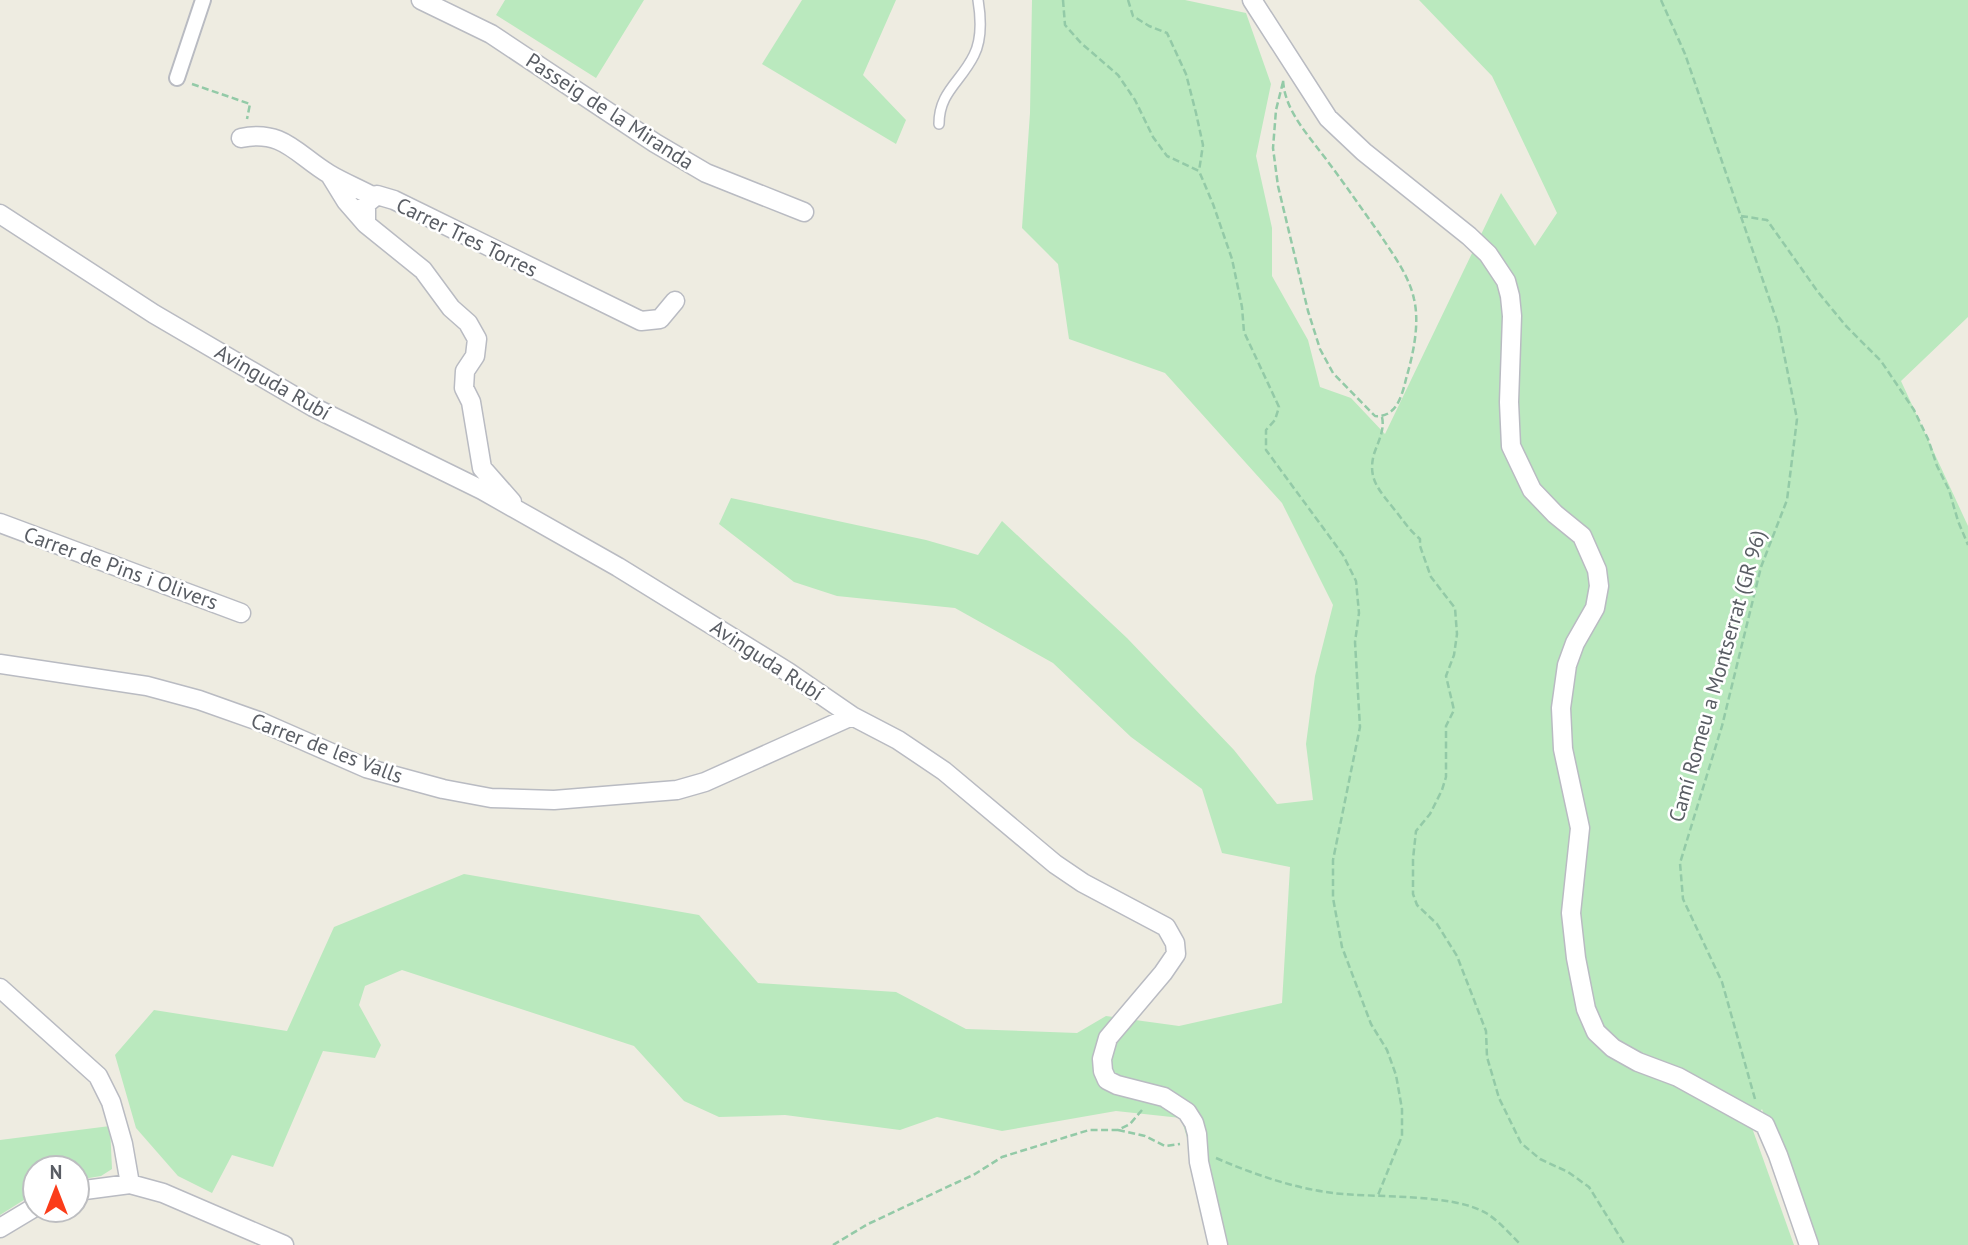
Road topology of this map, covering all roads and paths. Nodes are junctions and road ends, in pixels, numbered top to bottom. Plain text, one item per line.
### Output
1 (203, 0) edge
2 (421, 0) edge
3 (978, 0) edge
4 (1063, 0) edge
5 (1128, 0) edge
6 (1252, 0) edge
7 (1661, 0) edge
8 (1287, 55) junction
9 (177, 78) joint
10 (1283, 82) junction
11 (250, 104) dead end
12 (939, 124) dead end
13 (241, 138) dead end
14 (1199, 172) junction
15 (330, 175) junction
16 (374, 197) junction
17 (804, 212) dead end
18 (0, 214) edge
19 (1741, 216) junction
20 (366, 224) junction
21 (675, 301) dead end
22 (1382, 417) junction
23 (521, 512) junction
24 (0, 523) edge
25 (1968, 545) edge
26 (241, 613) dead end
27 (0, 664) edge
28 (852, 716) junction
29 (0, 988) edge
30 (1154, 1094) junction
31 (1758, 1120) junction
32 (1118, 1130) junction
33 (1198, 1151) junction
34 (130, 1184) junction
35 (91, 1189) edge
36 (1378, 1195) junction
37 (21, 1215) edge
38 (0, 1228) edge
39 (284, 1245) edge
40 (834, 1245) edge
41 (1218, 1245) edge
42 (1521, 1245) edge
43 (1625, 1245) edge
44 (1809, 1245) edge

1 - 9 street
2 - 17 street, Passeig de la Miranda
3 - 12 lane
4 - 14 path
5 - 14 path
6 - 8 street
7 - 19 path, Camí Romeu a Montserrat (GR 96)
8 - 10 path
8 - 31 street
9 - 11 path
10 - 22 path
10 - 22 path
13 - 15 street
14 - 36 path
15 - 16 street
15 - 20 street
16 - 20 street, Carrer Tres Torres
16 - 21 street, Carrer Tres Torres
18 - 23 street, Avinguda Rubí
19 - 25 path
19 - 31 path, Camí Romeu a Montserrat (GR 96)
20 - 23 street, Carrer Tres Torres
22 - 43 path
23 - 28 street, Avinguda Rubí
24 - 26 street, Carrer de Pins i Olivers
27 - 28 street, Carrer de les Valls
28 - 30 street, Avinguda Rubí
29 - 34 street
30 - 32 path
30 - 33 street, Avinguda Rubí
31 - 44 street
32 - 33 path
32 - 40 path
33 - 36 path
33 - 41 street, Avinguda Rubí
34 - 35 street
34 - 39 street
36 - 42 path
37 - 38 street

